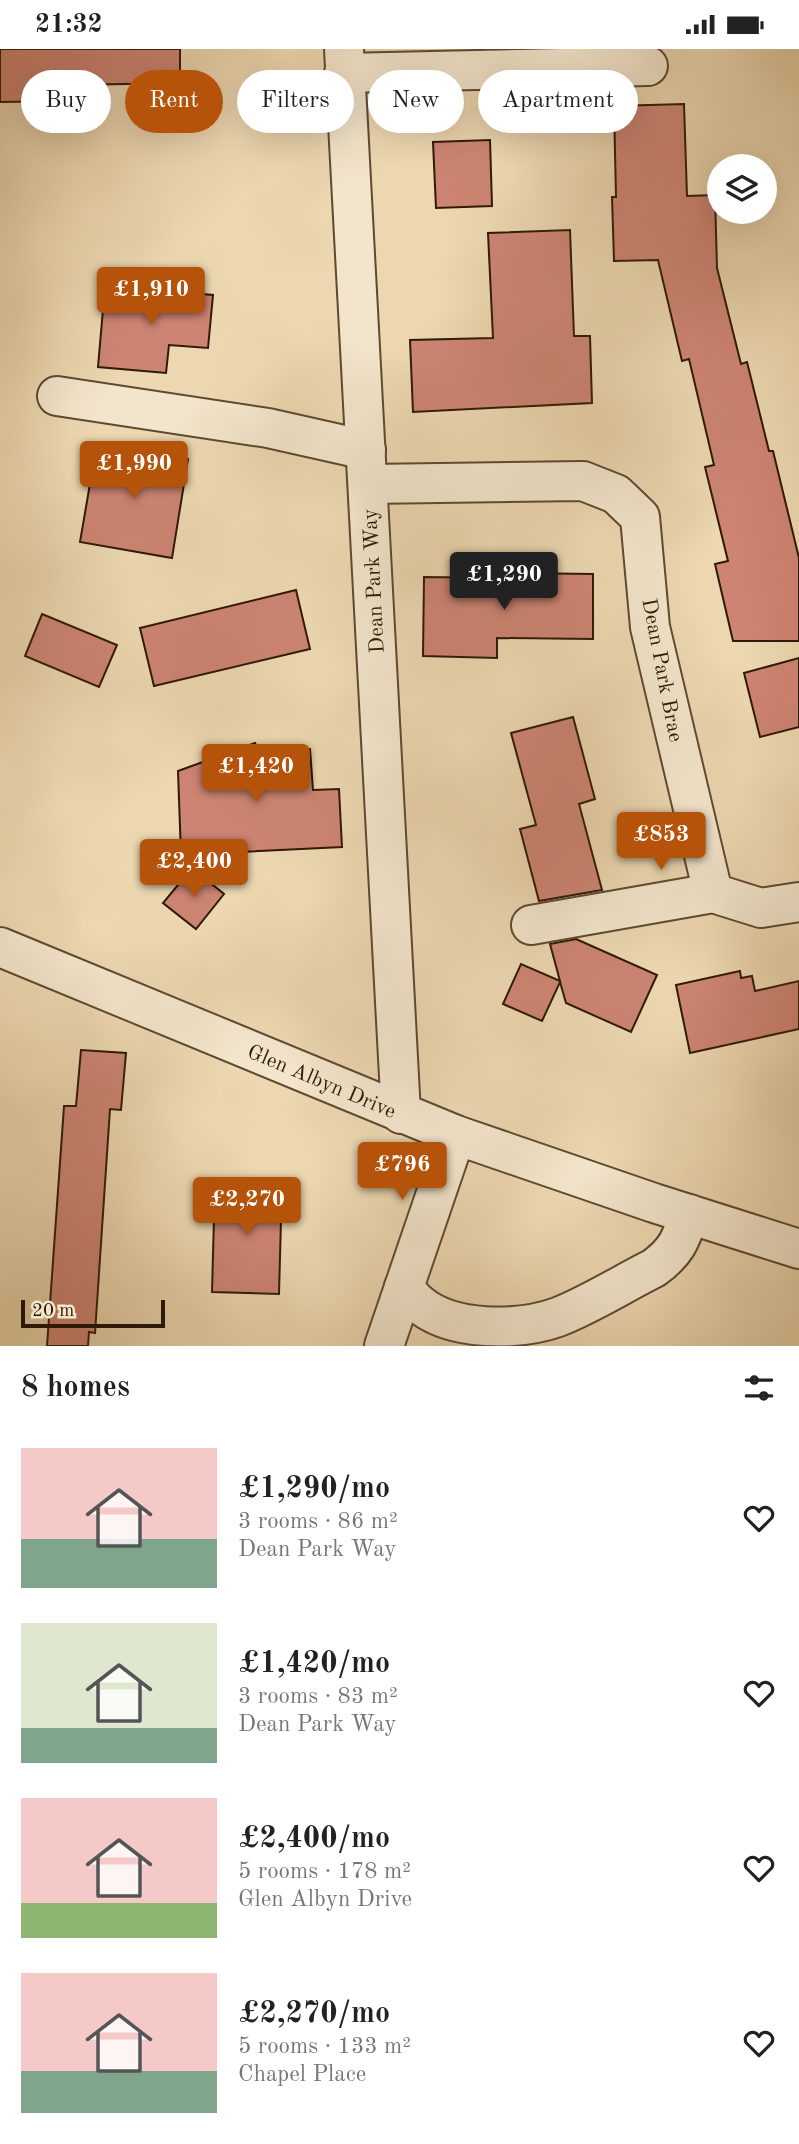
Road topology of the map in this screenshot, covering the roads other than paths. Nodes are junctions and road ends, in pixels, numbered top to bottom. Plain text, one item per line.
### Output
1 (344, 61) edge
2 (648, 66) dead end
3 (57, 396) dead end
4 (367, 467) junction
5 (713, 893) junction
6 (799, 902) edge
7 (531, 925) dead end
8 (0, 947) edge
9 (401, 1114) junction
10 (456, 1135) junction
11 (689, 1214) junction
12 (799, 1249) edge
13 (404, 1287) junction
14 (384, 1346) edge

1 - 2 street
1 - 4 street, Dean Park Way
3 - 4 street, Dean Park Brae
4 - 5 street, Dean Park Brae
4 - 9 street, Dean Park Way
5 - 6 street
5 - 7 street
8 - 9 street, Glen Albyn Drive
9 - 10 street, Glen Albyn Drive
10 - 11 street, Glen Albyn Drive
10 - 13 street
11 - 12 street, Glen Albyn Drive
11 - 13 street
13 - 14 street

